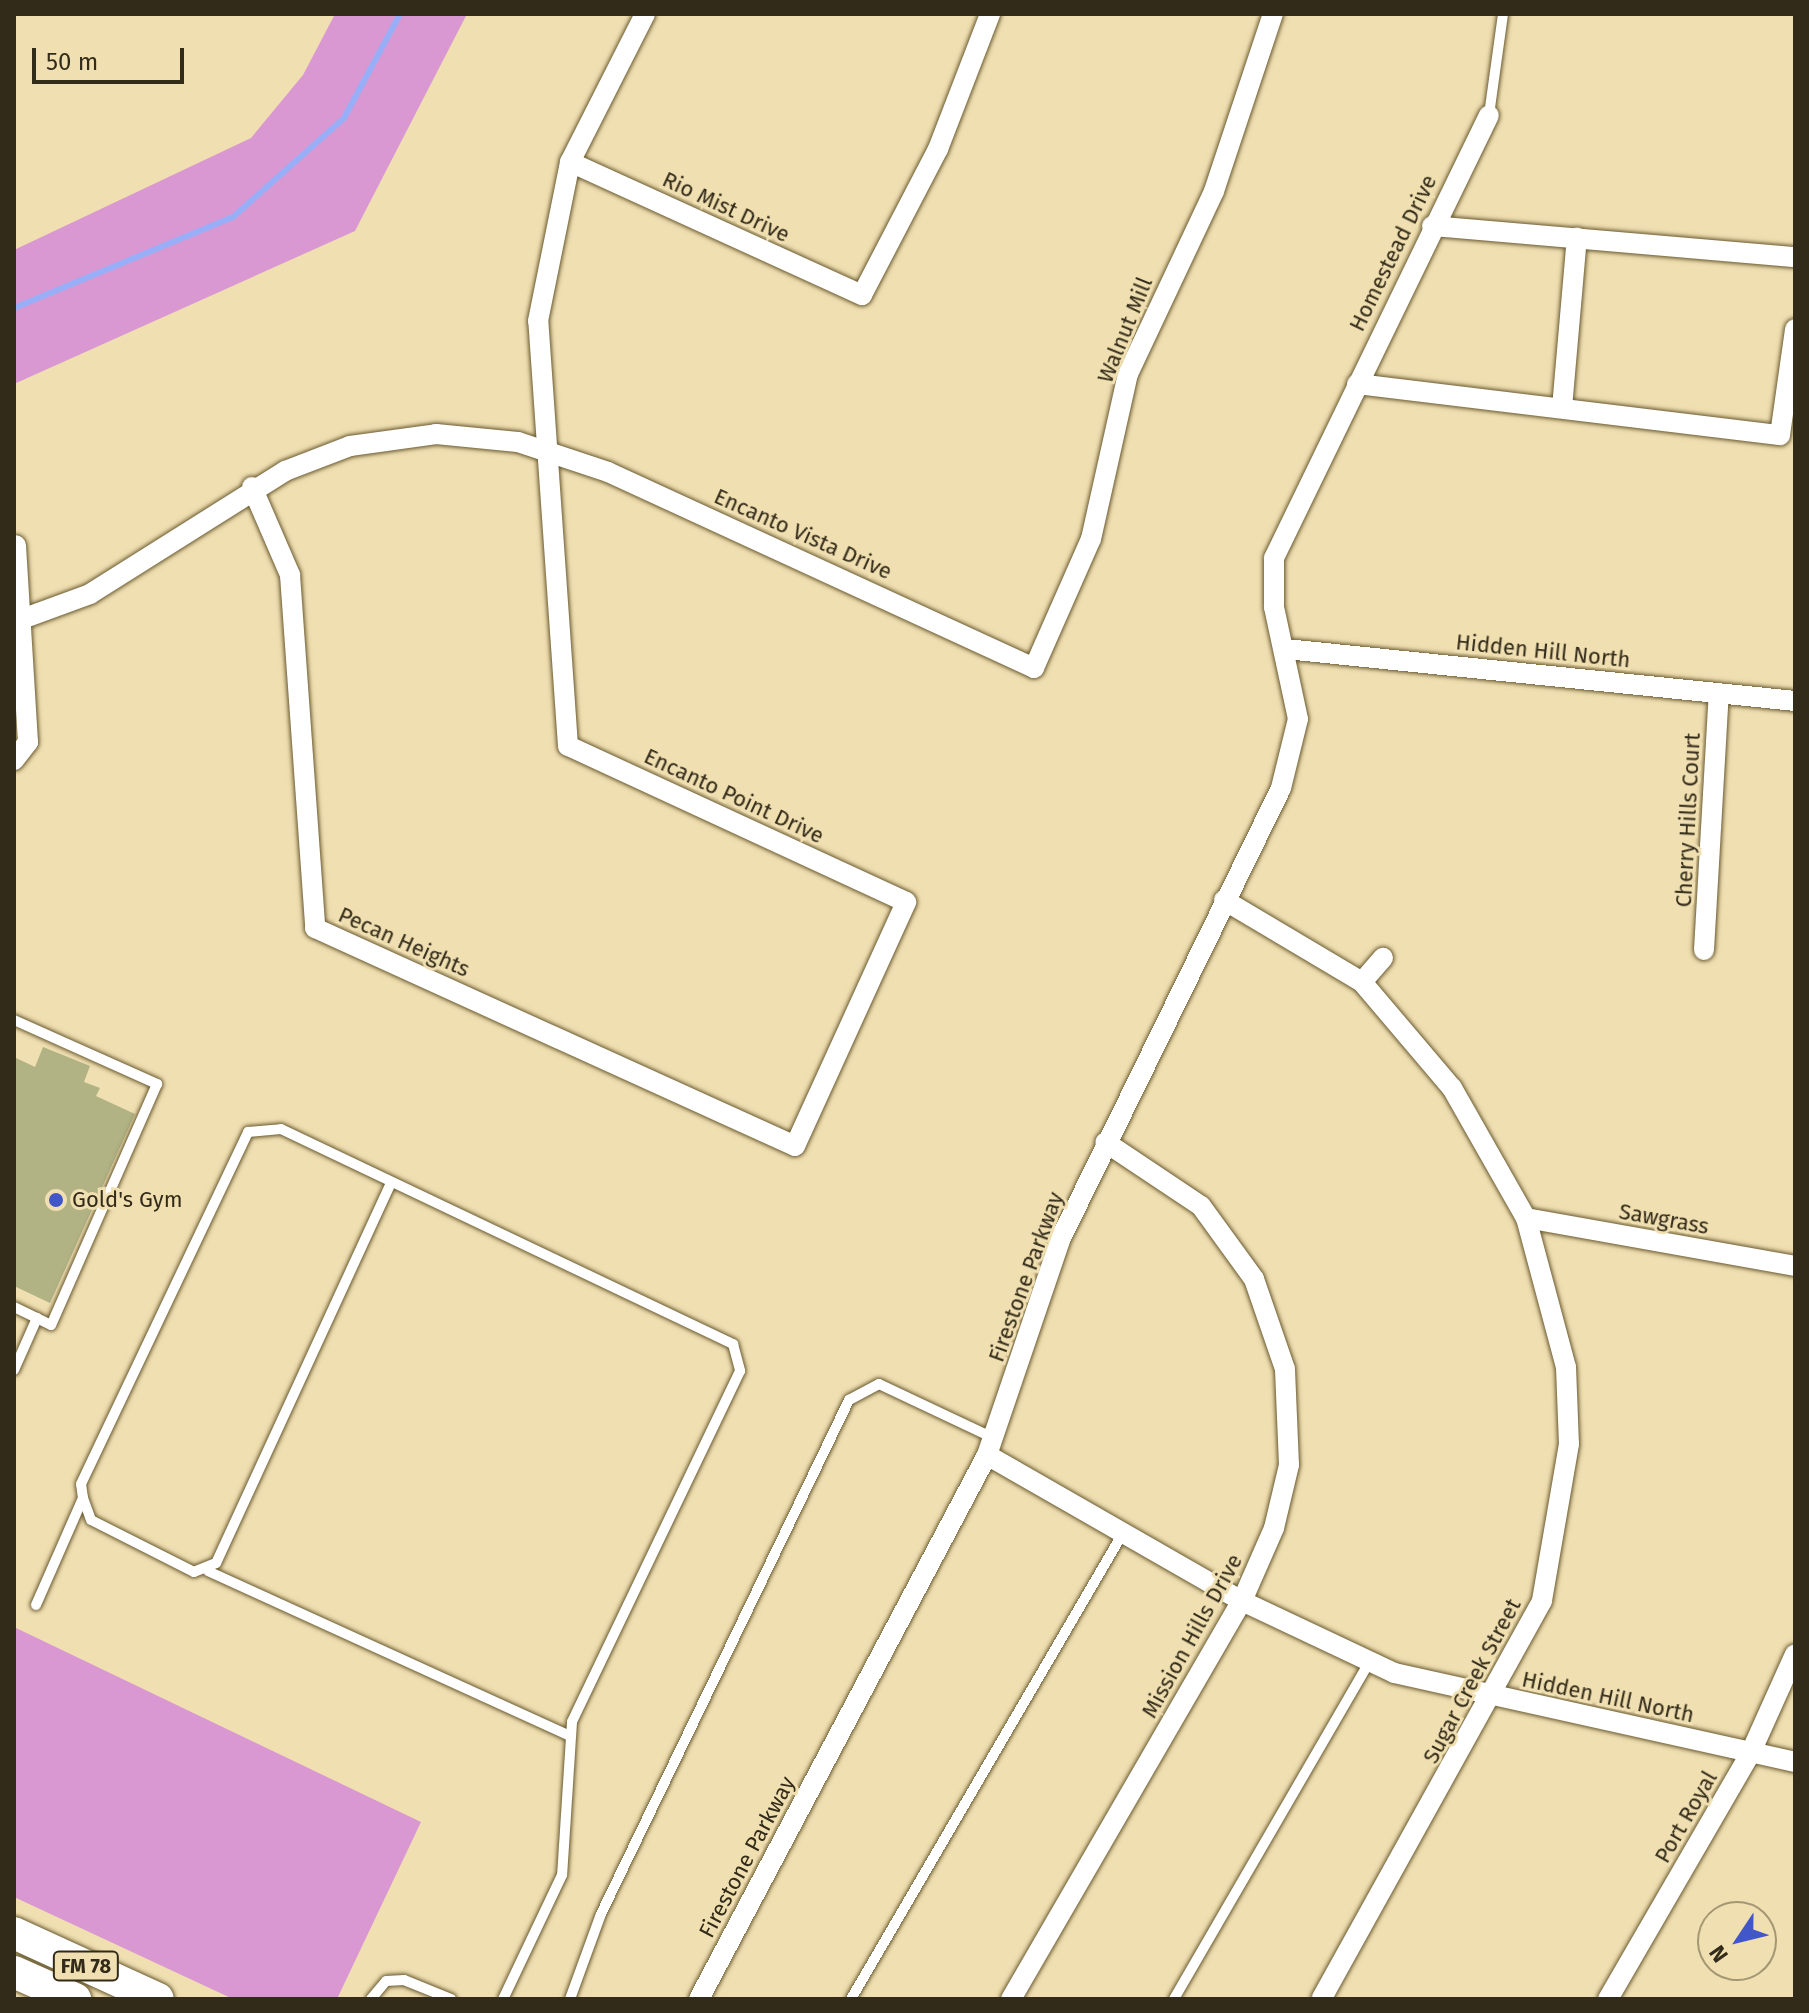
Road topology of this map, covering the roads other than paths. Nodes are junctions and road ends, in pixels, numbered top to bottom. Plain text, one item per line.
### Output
1 (645, 14) edge
2 (990, 14) edge
3 (1273, 14) edge
4 (1503, 14) edge
5 (1489, 115) joint
6 (570, 162) junction
7 (1432, 226) junction
8 (1577, 238) junction
9 (1795, 257) edge
10 (1795, 329) edge
11 (1357, 384) junction
12 (1562, 408) junction
13 (549, 450) junction
14 (252, 487) junction
15 (1299, 505) joint
16 (16, 545) dead end
17 (18, 621) edge
18 (1286, 649) junction
19 (1034, 668) joint
20 (1719, 693) junction
21 (1795, 701) edge
22 (14, 760) edge
23 (1224, 900) junction
24 (1704, 950) dead end
25 (1383, 958) dead end
26 (1362, 982) junction
27 (14, 1020) edge
28 (1105, 1142) junction
29 (795, 1146) joint
30 (390, 1185) junction
31 (1526, 1218) junction
32 (1795, 1266) edge
33 (14, 1307) edge
34 (37, 1318) junction
35 (14, 1370) edge
36 (990, 1446) junction
37 (83, 1498) junction
38 (1123, 1533) junction
39 (208, 1571) junction
40 (1242, 1601) junction
41 (36, 1605) dead end
42 (1795, 1654) edge
43 (1369, 1663) junction
44 (1495, 1696) junction
45 (568, 1735) junction
46 (1751, 1752) junction
47 (1795, 1762) edge
48 (14, 1933) edge
49 (14, 1972) edge
50 (75, 1999) edge
51 (158, 1999) edge
52 (371, 1999) edge
53 (451, 1999) edge
54 (503, 1999) edge
55 (570, 1999) edge
56 (699, 1999) edge
57 (851, 1999) edge
58 (1011, 1999) edge
59 (1174, 1999) edge
60 (1321, 1999) edge
61 (1608, 1999) edge

1 - 6 street, Encanto Point Drive
2 - 6 street, Rio Mist Drive
3 - 19 street, Walnut Mill
4 - 5 lane, Homestead Drive
5 - 7 street, Homestead Drive
6 - 13 street, Encanto Point Drive
7 - 8 street
7 - 11 street, Homestead Drive
8 - 9 street
8 - 12 street
10 - 12 street
11 - 12 street
11 - 15 street, Homestead Drive
13 - 14 street
13 - 19 street, Encanto Vista Drive
13 - 29 street, Encanto Point Drive
14 - 17 street
14 - 29 street, Pecan Heights
15 - 18 street, Firestone Parkway
16 - 17 street
17 - 22 street
18 - 20 street, Hidden Hill North
18 - 23 street, Firestone Parkway
20 - 21 street, Hidden Hill North
20 - 24 street, Cherry Hills Court
23 - 26 street, Sugar Creek Street
23 - 28 street, Firestone Parkway
25 - 26 street
26 - 31 street, Sugar Creek Street
27 - 34 lane
28 - 36 street, Firestone Parkway
28 - 40 street, Mission Hills Drive
30 - 37 lane
30 - 39 lane
30 - 45 lane
31 - 32 street, Sawgrass
31 - 44 street, Sugar Creek Street
33 - 34 lane
34 - 35 lane
36 - 38 street, Hidden Hill North
36 - 55 lane
36 - 56 street, Firestone Parkway
37 - 39 lane
37 - 41 lane
38 - 40 street, Hidden Hill North
38 - 57 lane
39 - 45 lane
40 - 43 street, Hidden Hill North
40 - 58 street, Mission Hills Drive
42 - 46 street, Port Royal
43 - 44 street, Hidden Hill North
43 - 59 lane
44 - 46 street, Hidden Hill North
44 - 60 street, Sugar Creek Street
45 - 54 lane
46 - 47 street, Hidden Hill North
46 - 61 street, Port Royal
48 - 51 main road, FM 78
49 - 50 main road, FM 78
52 - 53 lane

